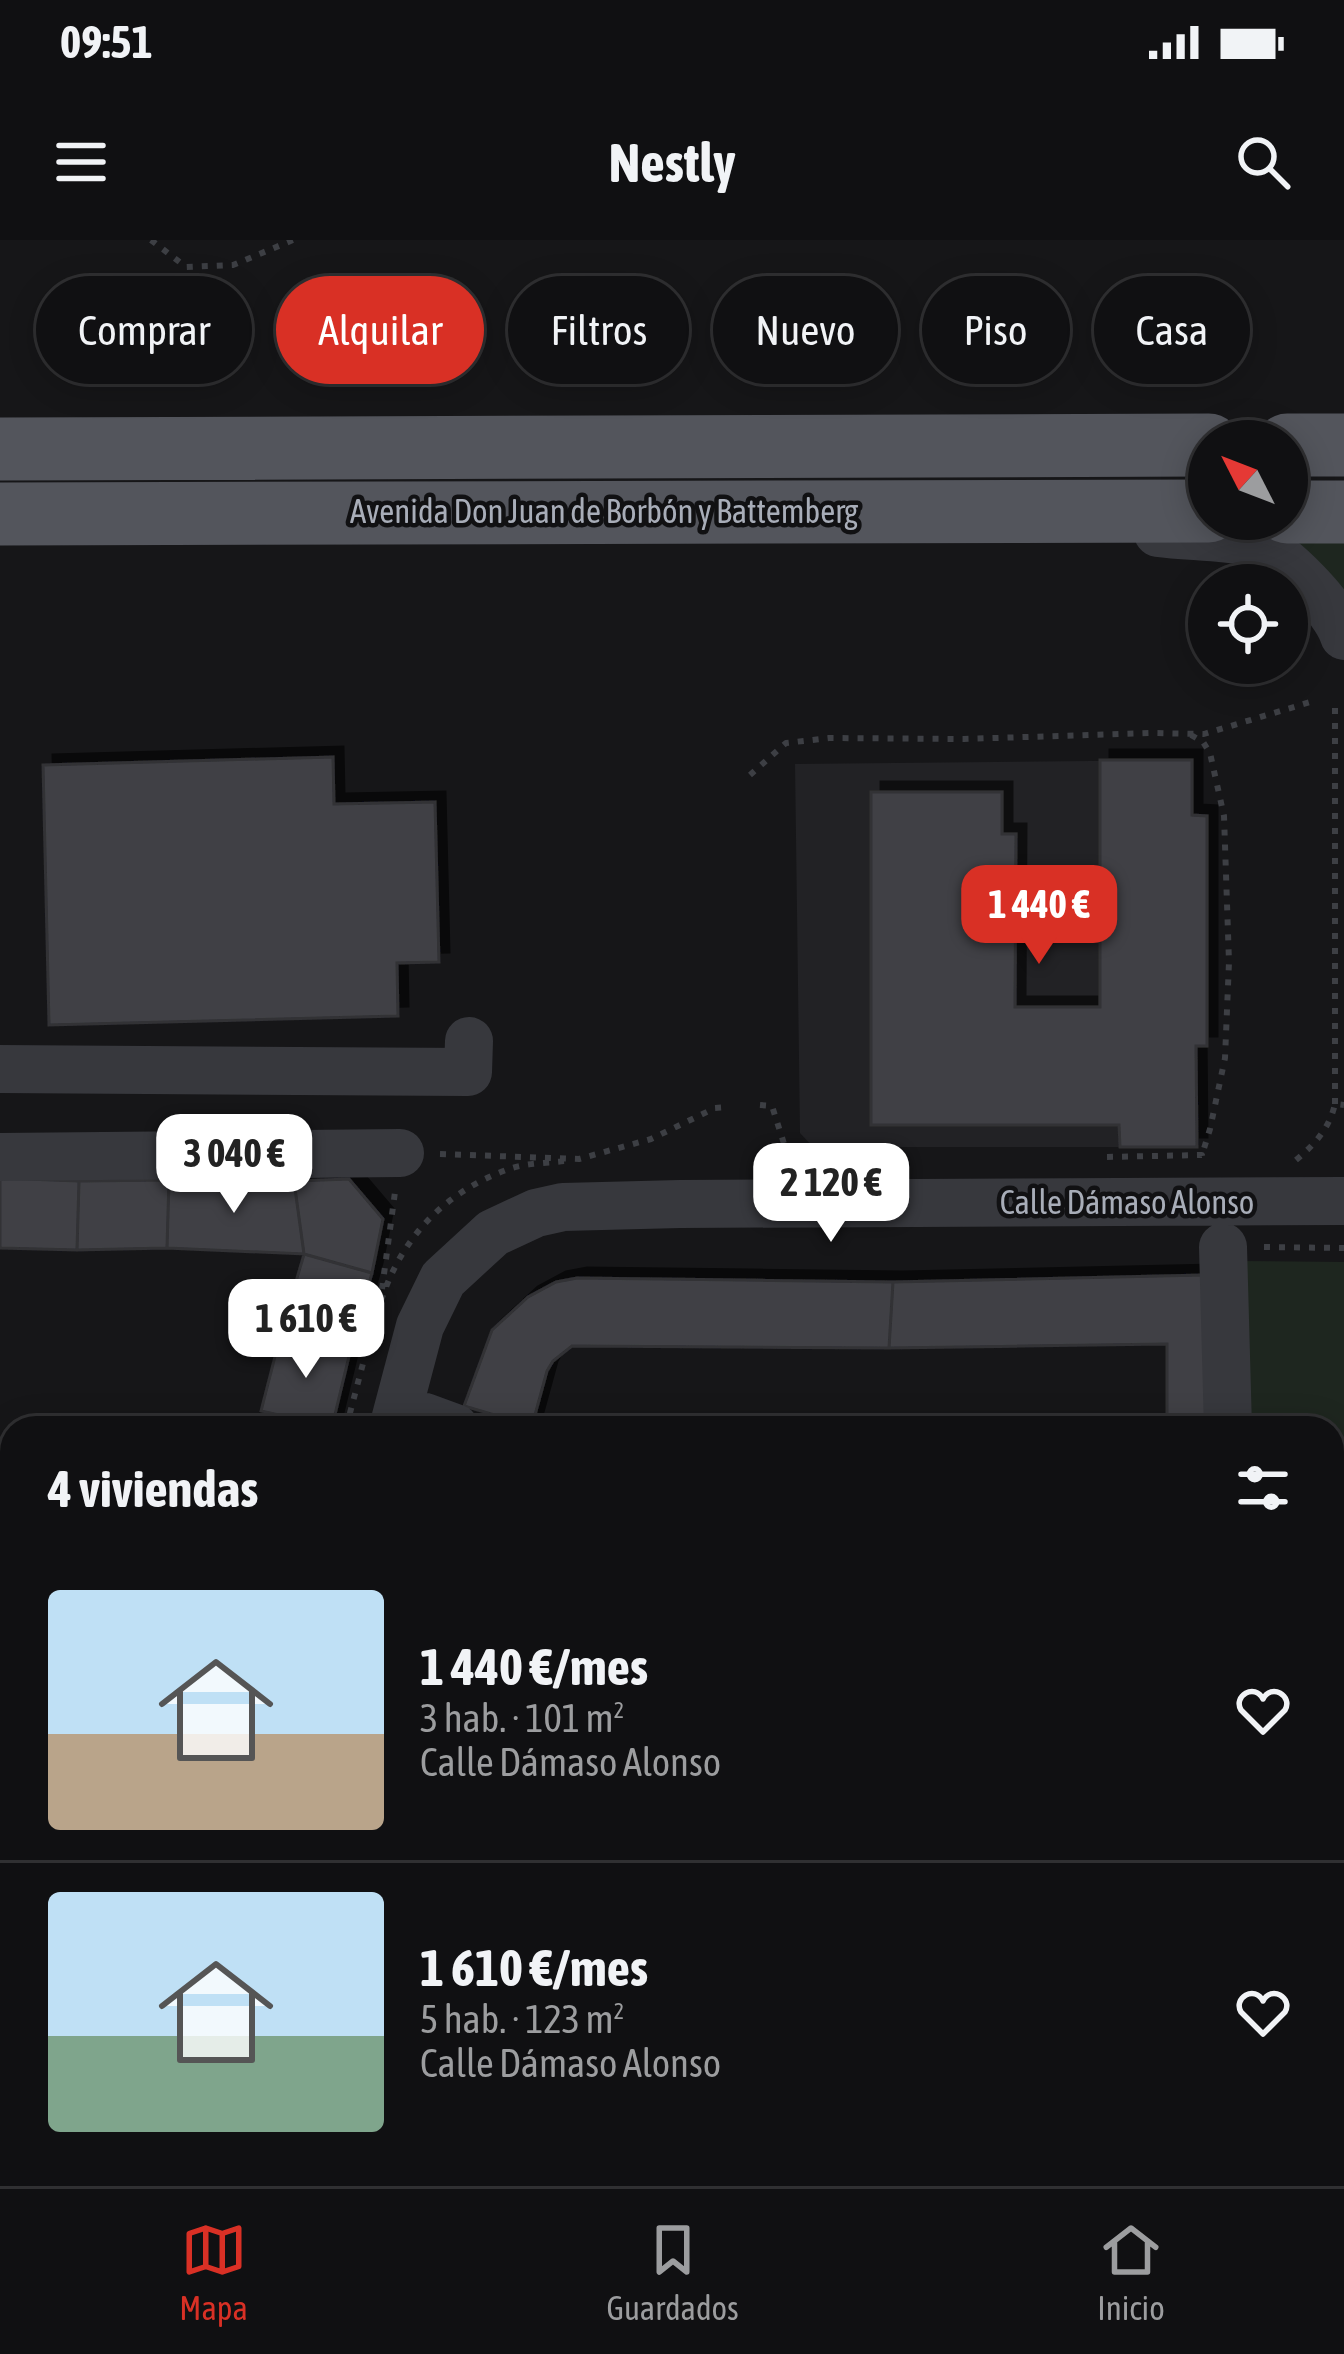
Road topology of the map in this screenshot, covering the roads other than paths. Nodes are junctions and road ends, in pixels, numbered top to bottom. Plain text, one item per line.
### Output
1 (1188, 445) edge
2 (1308, 445) edge
3 (1344, 445) edge
4 (0, 449) edge
5 (932, 510) junction
6 (1188, 511) edge
7 (1308, 512) edge
8 (1344, 512) edge
9 (0, 514) edge
10 (1344, 636) edge
11 (469, 1041) dead end
12 (0, 1069) edge
13 (400, 1154) road end
14 (0, 1157) edge
15 (1344, 1201) edge
16 (1223, 1247) road end
17 (424, 1416) edge
18 (1228, 1416) edge

1 - 4 main road, Avenida Don Juan de Borbón y Battemberg
2 - 3 main road
5 - 6 main road, Avenida Don Juan de Borbón y Battemberg
5 - 9 main road, Avenida Don Juan de Borbón y Battemberg
5 - 10 street
7 - 8 main road
11 - 12 street
13 - 14 street
15 - 17 street, Calle Dámaso Alonso
16 - 18 street

